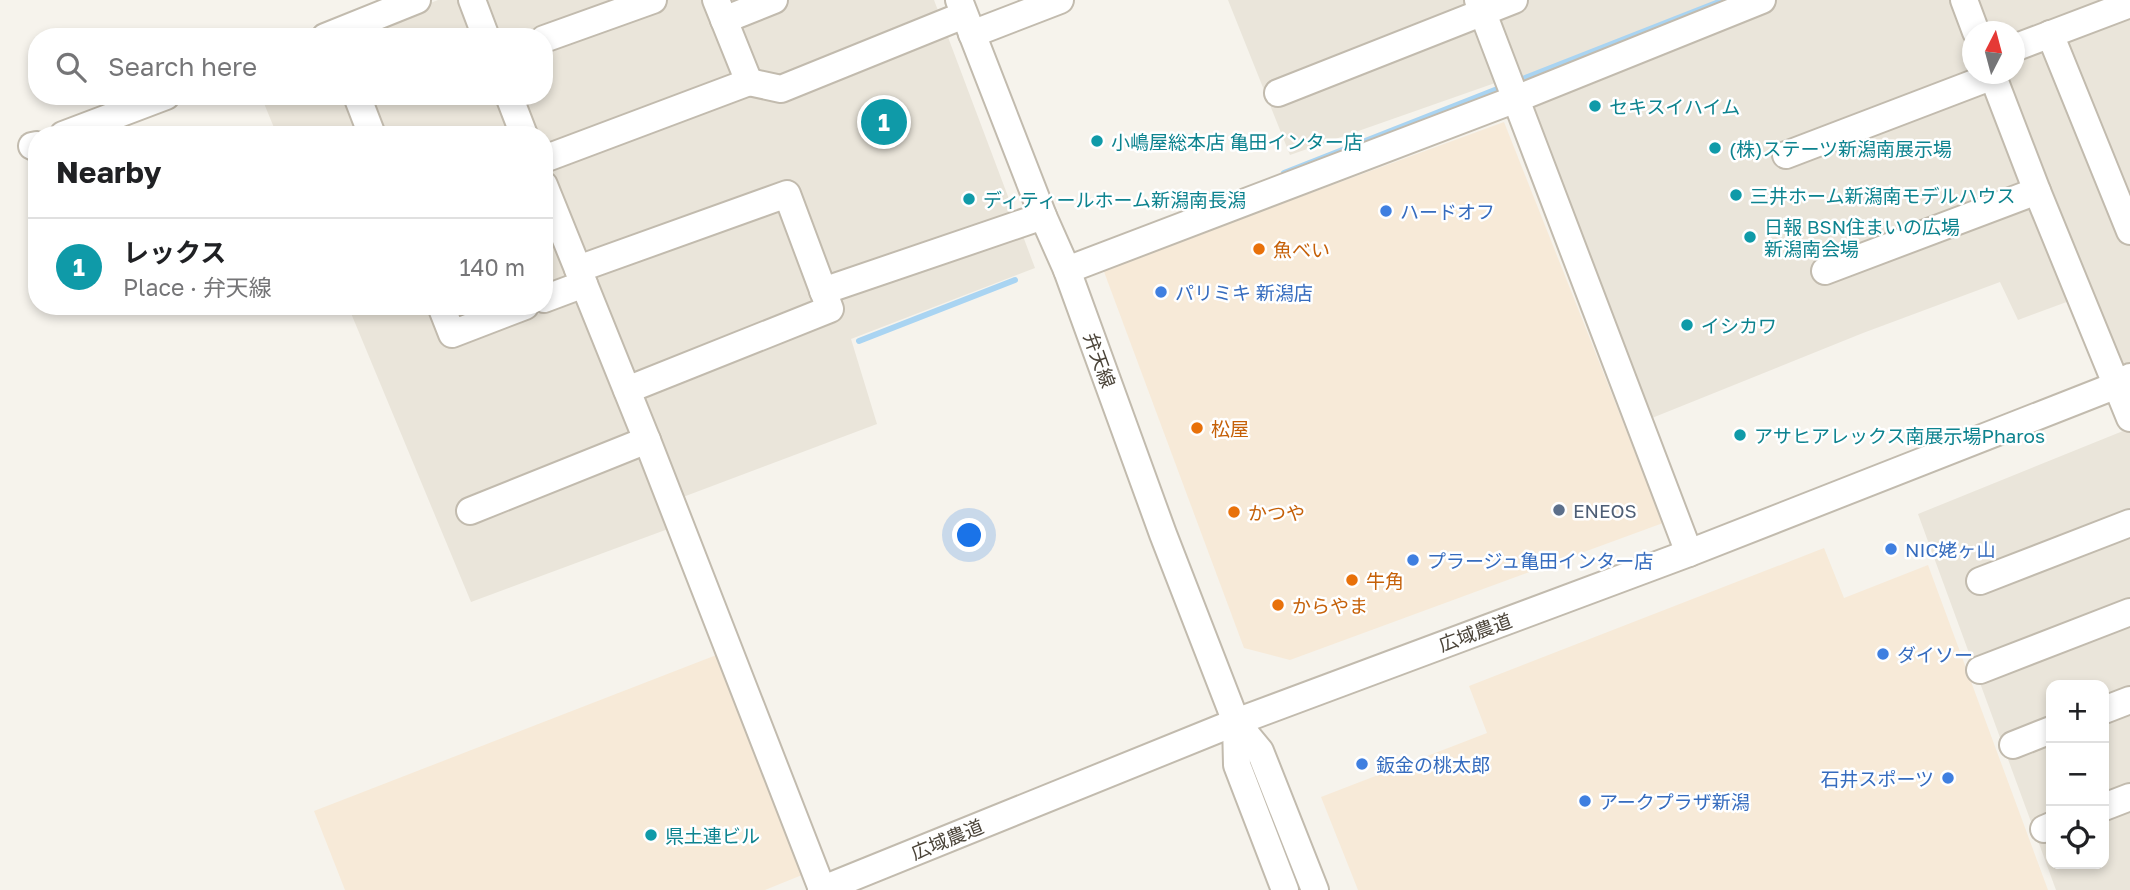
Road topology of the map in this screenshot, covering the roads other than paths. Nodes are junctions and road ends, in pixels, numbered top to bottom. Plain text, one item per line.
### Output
1 (417, 0) edge
2 (472, 0) edge
3 (653, 0) edge
4 (774, 0) edge
5 (1060, 0) edge
6 (1514, 0) edge
7 (1762, 0) edge
8 (1964, 0) edge
9 (2130, 4) edge
10 (1480, 6) edge
11 (720, 10) edge
12 (965, 16) edge
13 (1972, 21) edge
14 (349, 28) edge
15 (483, 28) edge
16 (2050, 34) junction
17 (553, 36) edge
18 (2025, 44) edge
19 (749, 82) junction
20 (1970, 84) edge
21 (1996, 84) edge
22 (1512, 89) junction
23 (1278, 93) dead end
24 (142, 105) edge
25 (360, 105) edge
26 (512, 105) edge
27 (88, 126) edge
28 (369, 126) edge
29 (521, 126) edge
30 (1786, 155) dead end
31 (553, 156) edge
32 (2037, 191) junction
33 (553, 207) edge
34 (1043, 216) junction
35 (2130, 231) edge
36 (1067, 270) junction
37 (1825, 271) dead end
38 (581, 277) junction
39 (823, 291) junction
40 (553, 294) edge
41 (445, 315) edge
42 (502, 315) edge
43 (2126, 382) edge
44 (627, 390) junction
45 (2130, 418) edge
46 (647, 440) junction
47 (470, 512) dead end
48 (2130, 523) edge
49 (1689, 553) junction
50 (1980, 581) dead end
51 (2130, 612) edge
52 (1980, 670) dead end
53 (2130, 700) edge
54 (2109, 708) edge
55 (1236, 722) junction
56 (2046, 732) edge
57 (2013, 745) dead end
58 (2130, 797) edge
59 (2107, 806) edge
60 (822, 890) edge
61 (1285, 890) edge
62 (1315, 890) edge

1 - 14 street
2 - 15 street
3 - 17 street
4 - 11 street
5 - 12 street
6 - 10 street
7 - 22 street
8 - 13 street
9 - 16 street
10 - 22 street
10 - 23 street
11 - 19 street
12 - 19 street
12 - 34 street, 弁天線
16 - 18 street
16 - 35 street
19 - 31 street
20 - 30 street
21 - 32 street
22 - 36 street
22 - 49 street
24 - 27 street
25 - 28 street
26 - 29 street
32 - 37 street
32 - 43 street
33 - 38 street
34 - 36 street, 弁天線
34 - 39 street
36 - 55 street, 弁天線
38 - 39 street
38 - 40 street
38 - 44 street
39 - 44 street
41 - 42 street
43 - 45 street
43 - 49 street, 広域農道
44 - 46 street
46 - 47 street
46 - 60 street
48 - 50 street
49 - 55 street, 広域農道
51 - 52 street
53 - 54 street
55 - 60 street, 広域農道
55 - 61 street, 弁天線
55 - 62 street, 弁天線
56 - 57 street
58 - 59 street

